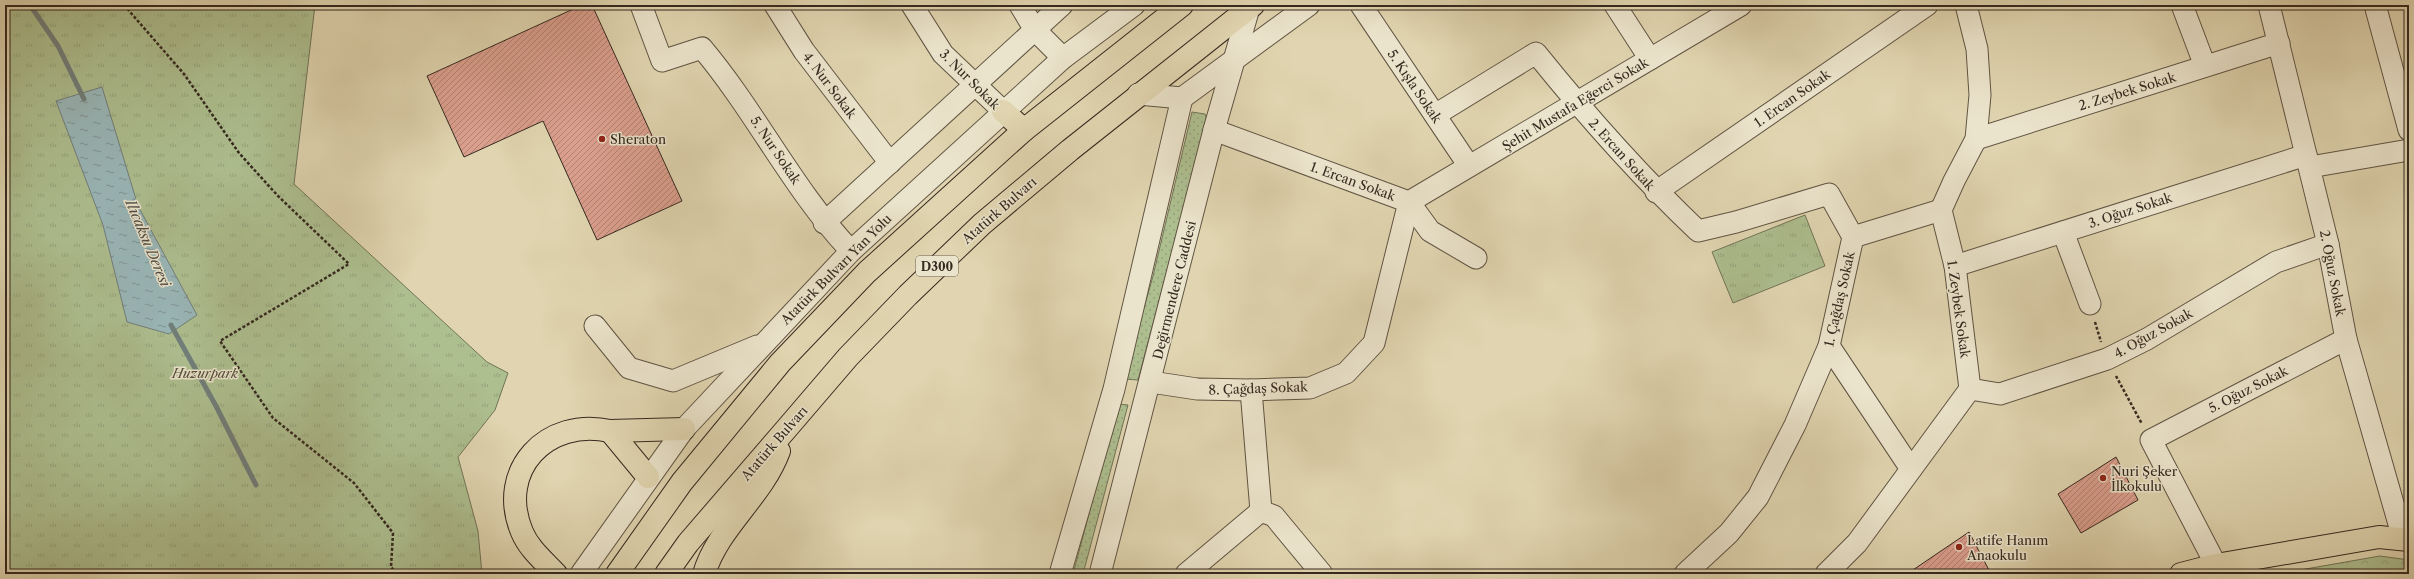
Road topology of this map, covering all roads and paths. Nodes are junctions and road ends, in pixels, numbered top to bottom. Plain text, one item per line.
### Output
1 (124, 5) edge
2 (640, 5) edge
3 (775, 5) edge
4 (912, 5) edge
5 (1020, 5) edge
6 (1062, 5) edge
7 (1134, 5) edge
8 (1182, 5) edge
9 (1310, 5) edge
10 (1361, 5) edge
11 (1615, 5) edge
12 (1741, 5) edge
13 (1927, 5) edge
14 (1966, 5) edge
15 (2182, 5) edge
16 (2269, 5) edge
17 (2375, 5) edge
18 (1251, 6) edge
19 (1035, 30) junction
20 (2279, 44) junction
21 (1063, 58) junction
22 (1650, 59) junction
23 (1234, 60) junction
24 (2205, 66) junction
25 (974, 86) junction
26 (1138, 94) junction
27 (1182, 98) junction
28 (1576, 103) junction
29 (1003, 112) junction
30 (1435, 115) junction
31 (1024, 130) junction
32 (1214, 130) junction
33 (2409, 130) edge
34 (1976, 138) junction
35 (2409, 150) edge
36 (2308, 161) junction
37 (890, 163) junction
38 (1469, 166) junction
39 (1656, 192) junction
40 (1409, 202) junction
41 (1941, 210) junction
42 (824, 223) junction
43 (1698, 231) joint
44 (2063, 232) junction
45 (1853, 237) junction
46 (2328, 244) junction
47 (851, 251) junction
48 (1476, 258) dead end
49 (1955, 266) junction
50 (2090, 304) dead end
51 (595, 326) dead end
52 (2346, 339) junction
53 (763, 343) junction
54 (1829, 346) junction
55 (1114, 388) junction
56 (1149, 389) junction
57 (1970, 389) junction
58 (1250, 390) junction
59 (788, 427) junction
60 (684, 429) junction
61 (610, 431) junction
62 (1911, 469) junction
63 (648, 477) junction
64 (1261, 511) junction
65 (2406, 539) edge
66 (2216, 565) junction
67 (397, 574) edge
68 (556, 574) edge
69 (581, 574) edge
70 (617, 574) edge
71 (666, 574) edge
72 (704, 574) edge
73 (1060, 574) edge
74 (1100, 574) edge
75 (1186, 574) edge
76 (1322, 574) edge
77 (1685, 574) edge
78 (1826, 574) edge
79 (2181, 574) edge

1 - 67 path
2 - 42 street, 5. Nur Sokak
3 - 37 street, 4. Nur Sokak
4 - 25 street, 3. Nur Sokak
5 - 19 street
6 - 19 street
7 - 21 street, Atatürk Bulvarı Yan Yolu
8 - 31 main road
9 - 23 street
10 - 30 street, 5. Kışla Sokak
11 - 22 street
12 - 22 street, Şehit Mustafa Eğerci Sokak
13 - 39 street, 1. Ercan Sokak
14 - 34 street
15 - 24 street
16 - 20 street, 2. Oğuz Sokak
17 - 33 street
18 - 23 street, Değirmendere Caddesi
18 - 26 main road, Atatürk Bulvarı / D300
19 - 21 street
19 - 25 street
20 - 24 street, 2. Zeybek Sokak
20 - 36 street, 2. Oğuz Sokak
21 - 29 street, Atatürk Bulvarı Yan Yolu
22 - 28 street, Şehit Mustafa Eğerci Sokak
23 - 27 street
23 - 32 street, Değirmendere Caddesi
24 - 34 street, 2. Zeybek Sokak
25 - 29 street, 3. Nur Sokak
25 - 37 street
26 - 27 street
26 - 59 main road, Atatürk Bulvarı / D300
27 - 55 street
28 - 30 street, 2. Ercan Sokak
28 - 38 street, Şehit Mustafa Eğerci Sokak
28 - 39 street, 2. Ercan Sokak
29 - 31 main road
29 - 47 street, Atatürk Bulvarı Yan Yolu
30 - 38 street, 5. Kışla Sokak
31 - 70 main road
32 - 40 street, 1. Ercan Sokak
32 - 56 street, Değirmendere Caddesi
34 - 41 street
35 - 36 street, 3. Oğuz Sokak
36 - 44 street, 3. Oğuz Sokak
36 - 46 street, 2. Oğuz Sokak
37 - 42 street
38 - 40 street, Şehit Mustafa Eğerci Sokak
39 - 43 street, 2. Ercan Sokak
40 - 48 street, 1. Ercan Sokak
40 - 58 street, 8. Çağdaş Sokak
41 - 45 street
41 - 49 street, 1. Zeybek Sokak
42 - 47 street, 5. Nur Sokak
43 - 45 street, 1. Çağdaş Sokak
44 - 49 street, 3. Oğuz Sokak
44 - 50 street
45 - 54 street, 1. Çağdaş Sokak
46 - 52 street, 2. Oğuz Sokak
46 - 57 street, 4. Oğuz Sokak
47 - 53 street, Atatürk Bulvarı Yan Yolu
49 - 57 street, 1. Zeybek Sokak
51 - 53 street
52 - 65 street, 2. Oğuz Sokak
52 - 66 street, 5. Oğuz Sokak
53 - 60 street, Atatürk Bulvarı Yan Yolu
54 - 62 street
54 - 77 street, 1. Çağdaş Sokak
55 - 56 street, 8. Çağdaş Sokak
55 - 73 street
56 - 58 street, 8. Çağdaş Sokak
56 - 74 street, Değirmendere Caddesi
57 - 62 street
58 - 64 street
59 - 71 main road, Atatürk Bulvarı / D300
59 - 72 main road
60 - 61 main road
60 - 63 street, Atatürk Bulvarı Yan Yolu
61 - 63 main road
61 - 68 main road
62 - 78 street
63 - 69 street, Atatürk Bulvarı Yan Yolu
64 - 75 street
64 - 76 street
65 - 66 main road
66 - 79 main road

